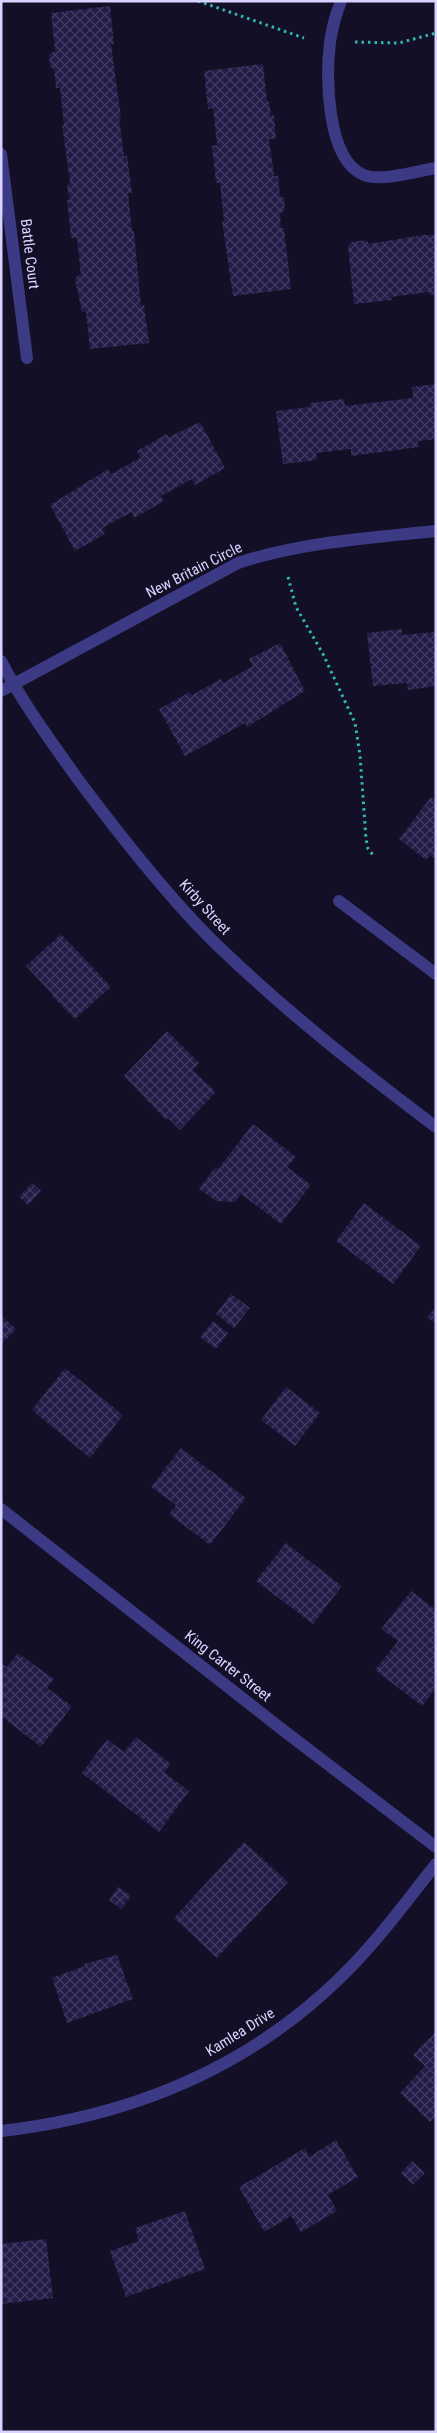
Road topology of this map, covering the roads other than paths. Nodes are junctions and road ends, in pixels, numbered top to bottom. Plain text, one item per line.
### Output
1 (341, 1) edge
2 (1, 154) edge
3 (436, 168) edge
4 (27, 358) dead end
5 (436, 531) edge
6 (1, 661) edge
7 (13, 684) junction
8 (1, 691) edge
9 (339, 902) dead end
10 (436, 974) edge
11 (434, 1122) edge
12 (1, 1509) edge
13 (436, 1847) edge
14 (436, 1864) edge
15 (1, 2131) edge

1 - 3 street
2 - 4 street, Battle Court
5 - 7 street, New Britain Circle
6 - 7 street, Kirby Street
7 - 8 street, New Britain Circle
7 - 11 street, Kirby Street
9 - 10 street
12 - 13 street, King Carter Street
14 - 15 street, Kamlea Drive

